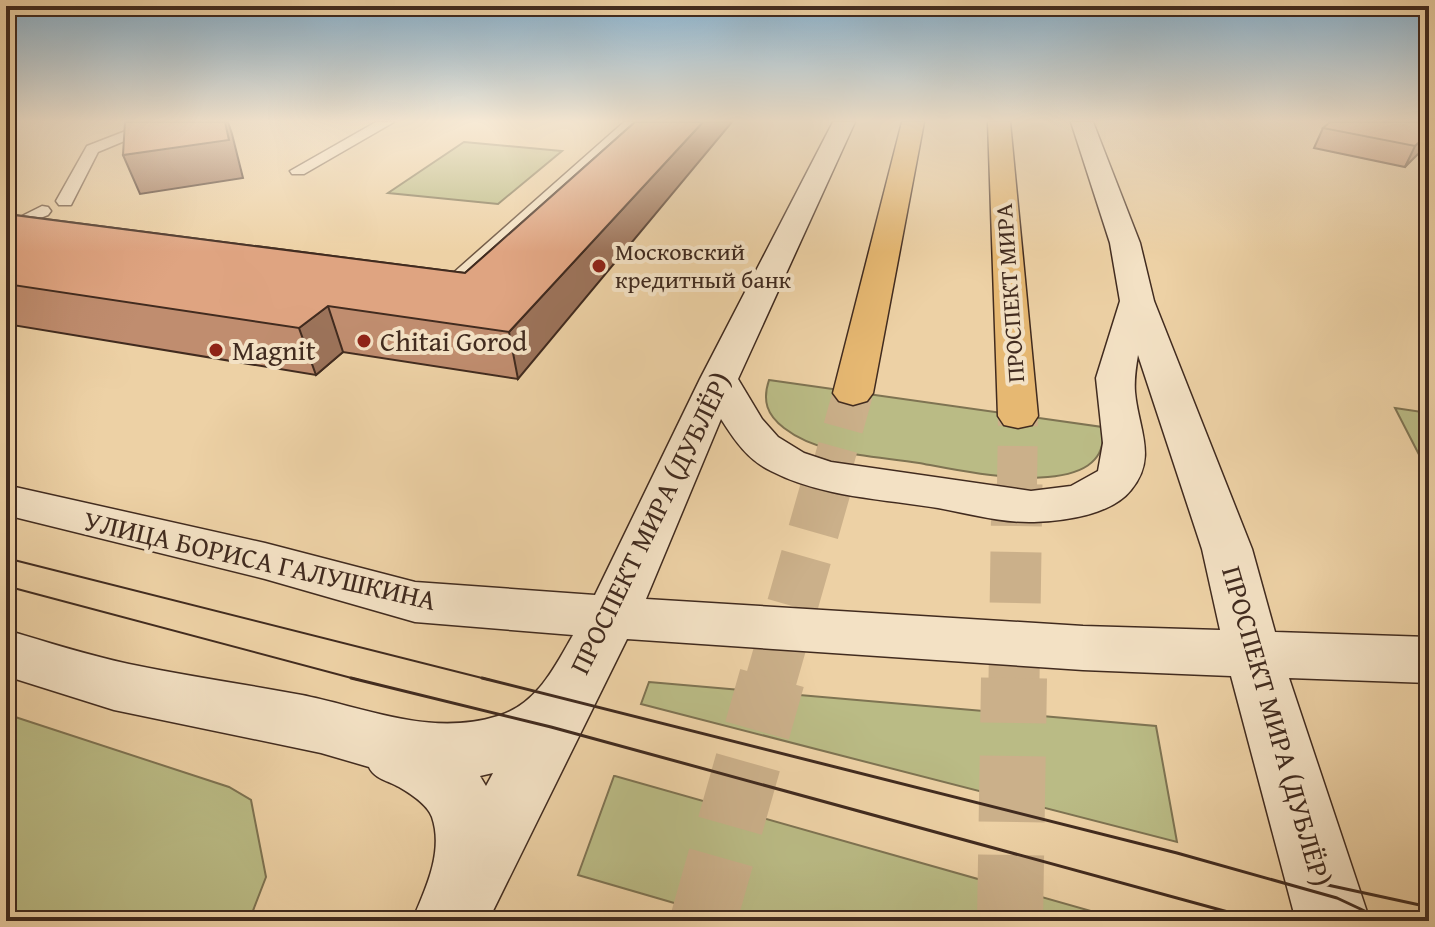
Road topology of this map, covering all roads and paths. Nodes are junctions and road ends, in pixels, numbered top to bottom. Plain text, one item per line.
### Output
1 (84, 165) edge
2 (308, 165) edge
3 (585, 165) edge
4 (823, 165) edge
5 (903, 165) edge
6 (1002, 165) edge
7 (1097, 165) edge
8 (298, 171) dead end
9 (65, 201) dead end
10 (46, 218) edge
11 (15, 224) edge
12 (408, 274) edge
13 (1137, 301) junction
14 (719, 379) junction
15 (853, 393) tunnel mouth
16 (1018, 416) tunnel mouth
17 (6, 500) edge
18 (611, 617) junction
19 (691, 623) junction
20 (6, 653) edge
21 (1253, 653) junction
22 (1429, 660) edge
23 (566, 698) junction
24 (325, 726) junction
25 (456, 906) edge
26 (1333, 921) edge

1 - 9 lane
2 - 8 lane
3 - 12 lane
4 - 14 main road, ПРОСПЕКТ МИРА (ДУБЛЁР)
5 - 15 main road
6 - 16 main road, ПРОСПЕКТ МИРА
7 - 13 main road, ПРОСПЕКТ МИРА (ДУБЛЁР)
10 - 11 lane
13 - 14 main road
13 - 21 main road, ПРОСПЕКТ МИРА (ДУБЛЁР)
14 - 18 main road, ПРОСПЕКТ МИРА (ДУБЛЁР)
17 - 18 main road, УЛИЦА БОРИСА ГАЛУШКИНА
18 - 19 main road, УЛИЦА БОРИСА ГАЛУШКИНА
18 - 23 main road, ПРОСПЕКТ МИРА (ДУБЛЁР)
19 - 21 main road
19 - 23 main road
20 - 24 main road
21 - 22 main road
21 - 26 main road, ПРОСПЕКТ МИРА (ДУБЛЁР)
23 - 24 main road
23 - 25 main road, ПРОСПЕКТ МИРА (ДУБЛЁР)
24 - 25 main road

